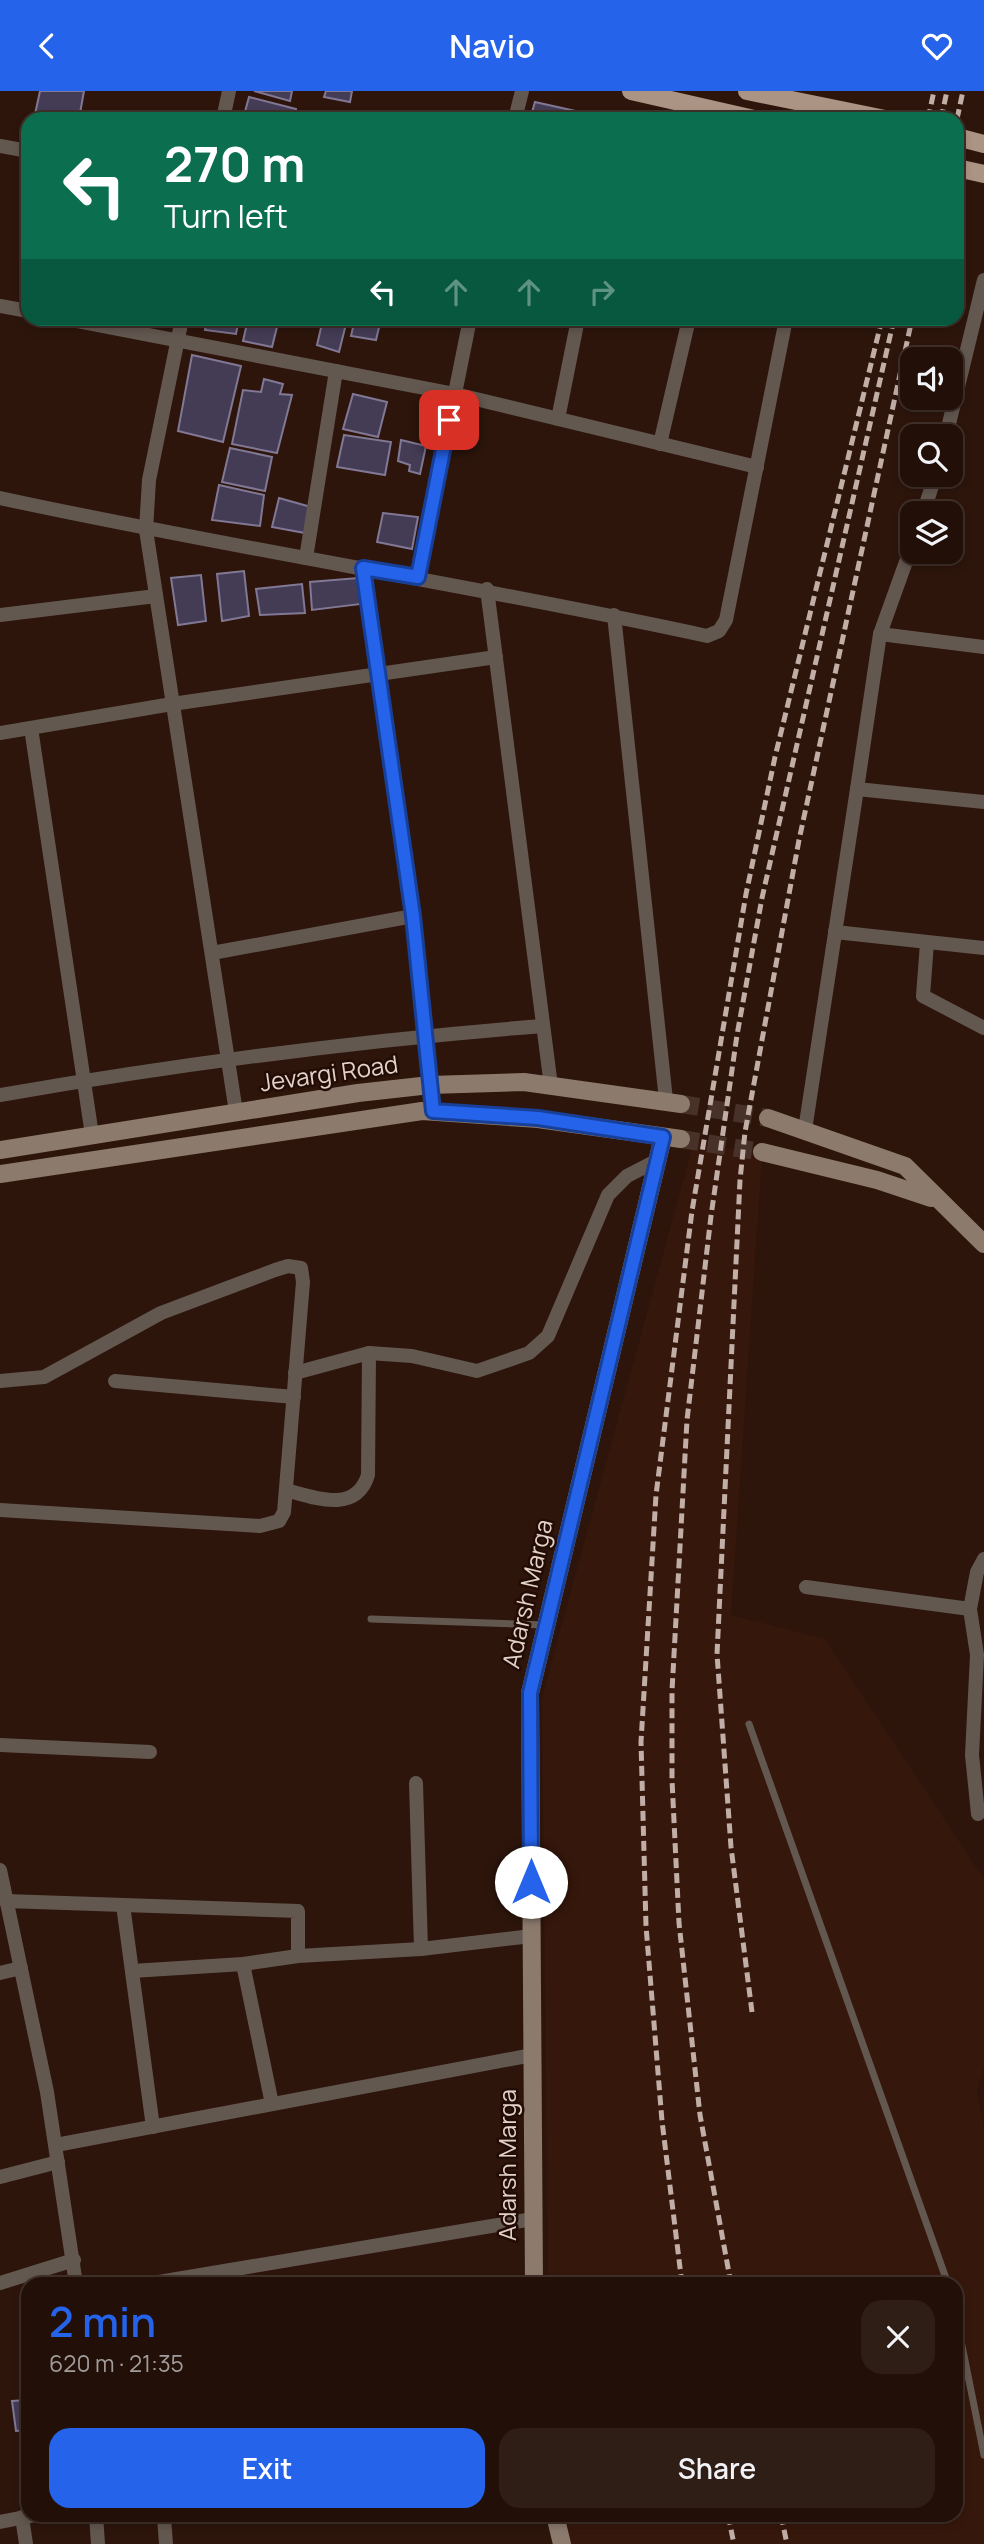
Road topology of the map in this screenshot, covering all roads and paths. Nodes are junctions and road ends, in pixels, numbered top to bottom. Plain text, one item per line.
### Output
1 (229, 91) edge
2 (522, 91) edge
3 (631, 91) edge
4 (747, 91) edge
5 (224, 112) edge
6 (517, 112) edge
7 (723, 112) edge
8 (849, 112) edge
9 (964, 139) edge
10 (984, 144) edge
11 (0, 146) edge
12 (21, 150) edge
13 (984, 280) edge
14 (0, 306) edge
15 (21, 310) edge
16 (103, 326) edge
17 (180, 326) edge
18 (469, 326) edge
19 (577, 326) edge
20 (687, 326) edge
21 (785, 326) edge
22 (177, 340) junction
23 (336, 371) junction
24 (454, 394) junction
25 (558, 419) junction
26 (949, 424) edge
27 (660, 444) junction
28 (757, 467) junction
29 (0, 498) edge
30 (146, 530) junction
31 (306, 558) junction
32 (905, 564) edge
33 (363, 568) junction
34 (418, 577) junction
35 (487, 589) junction
36 (156, 596) junction
37 (0, 615) edge
38 (614, 615) junction
39 (880, 634) junction
40 (984, 647) edge
41 (496, 657) junction
42 (379, 675) junction
43 (172, 704) junction
44 (31, 728) junction
45 (0, 733) edge
46 (857, 789) junction
47 (984, 802) edge
48 (413, 916) junction
49 (835, 932) junction
50 (927, 943) junction
51 (984, 948) edge
52 (212, 953) junction
53 (543, 1026) junction
54 (984, 1028) edge
55 (424, 1035) junction
56 (230, 1060) junction
57 (85, 1080) junction
58 (429, 1085) junction
59 (551, 1086) junction
60 (0, 1095) edge
61 (673, 1102) joint
62 (433, 1111) junction
63 (236, 1112) junction
64 (768, 1118) tunnel mouth
65 (805, 1130) junction
66 (92, 1135) junction
67 (0, 1150) edge
68 (762, 1152) tunnel mouth
69 (656, 1161) junction
70 (0, 1174) edge
71 (938, 1201) junction
72 (984, 1244) edge
73 (369, 1353) junction
74 (295, 1373) junction
75 (0, 1381) edge
76 (116, 1381) dead end
77 (294, 1397) junction
78 (286, 1490) junction
79 (0, 1510) edge
80 (984, 1559) edge
81 (806, 1587) dead end
82 (970, 1609) junction
83 (371, 1619) dead end
84 (546, 1625) junction
85 (749, 1724) dead end
86 (0, 1745) edge
87 (150, 1752) dead end
88 (416, 1783) dead end
89 (978, 1814) dead end
90 (0, 1870) edge
91 (6, 1901) junction
92 (123, 1905) junction
93 (532, 1936) junction
94 (421, 1949) junction
95 (298, 1956) junction
96 (243, 1964) junction
97 (21, 1968) junction
98 (132, 1971) junction
99 (0, 1973) edge
100 (532, 2055) junction
101 (272, 2104) junction
102 (153, 2127) junction
103 (56, 2145) junction
104 (58, 2162) junction
105 (0, 2177) edge
106 (533, 2220) junction
107 (74, 2260) junction
108 (75, 2277) edge
109 (189, 2277) edge
110 (534, 2277) edge
111 (946, 2277) edge
112 (0, 2283) edge
113 (963, 2351) edge
114 (984, 2455) edge
115 (21, 2518) edge
116 (0, 2522) edge
117 (28, 2522) edge
118 (96, 2522) edge
119 (168, 2522) edge
120 (557, 2522) edge
121 (26, 2544) edge
122 (98, 2544) edge
123 (166, 2544) edge
124 (562, 2544) edge

1 - 5 street
2 - 6 street
3 - 7 main road
4 - 8 main road
9 - 10 main road
11 - 12 street
13 - 26 street
14 - 15 street
16 - 22 street
17 - 22 street
18 - 24 street
19 - 25 street
20 - 27 street
21 - 28 street
22 - 23 street
22 - 30 street
23 - 24 street
23 - 31 street
24 - 25 street
24 - 34 street
25 - 27 street
27 - 28 street
28 - 38 street
29 - 30 street
30 - 31 street
30 - 36 street
31 - 33 street
32 - 39 street
33 - 34 street
33 - 42 street
34 - 35 street
35 - 38 street
35 - 41 street
36 - 37 street
36 - 43 street
38 - 61 street
39 - 40 street
39 - 46 street
41 - 42 street
41 - 53 street
42 - 43 street
42 - 48 street
43 - 44 street
43 - 52 street
44 - 45 street
44 - 57 street
46 - 47 street
46 - 49 street
48 - 52 street
48 - 55 street
49 - 50 street
49 - 65 street
50 - 51 street
50 - 54 street
52 - 56 street
53 - 55 street
53 - 59 street
55 - 56 street
55 - 58 street
56 - 57 street
56 - 63 street
57 - 60 street
57 - 66 street
58 - 59 main road, Jevargi Road
58 - 62 street
58 - 63 main road, Jevargi Road
59 - 61 main road, Jevargi Road
62 - 69 main road, Adarsh Marga
62 - 70 main road
63 - 66 main road, Jevargi Road
64 - 65 main road
65 - 71 main road
66 - 67 main road, Jevargi Road
68 - 71 main road
69 - 73 street
69 - 84 main road, Adarsh Marga
71 - 72 main road
73 - 74 street
73 - 78 street
74 - 75 street
74 - 77 street
76 - 77 street
77 - 78 street
78 - 79 street
80 - 82 street
81 - 82 street
82 - 89 street
83 - 84 lane
84 - 93 main road, Adarsh Marga
85 - 111 lane
86 - 87 street
88 - 94 street
90 - 91 street
91 - 92 street
91 - 97 street
92 - 95 street
92 - 98 street
93 - 94 street
93 - 100 main road, Adarsh Marga
94 - 95 street
95 - 96 street
96 - 98 street
96 - 101 street
97 - 99 street
97 - 103 street
98 - 102 street
100 - 101 street
100 - 106 main road, Adarsh Marga
101 - 102 street
102 - 103 street
103 - 104 street
104 - 105 street
104 - 107 street
106 - 109 street
106 - 110 main road, Adarsh Marga
107 - 108 street
107 - 112 street
113 - 114 lane
115 - 116 street
117 - 121 street
118 - 122 street
119 - 123 street
120 - 124 main road

